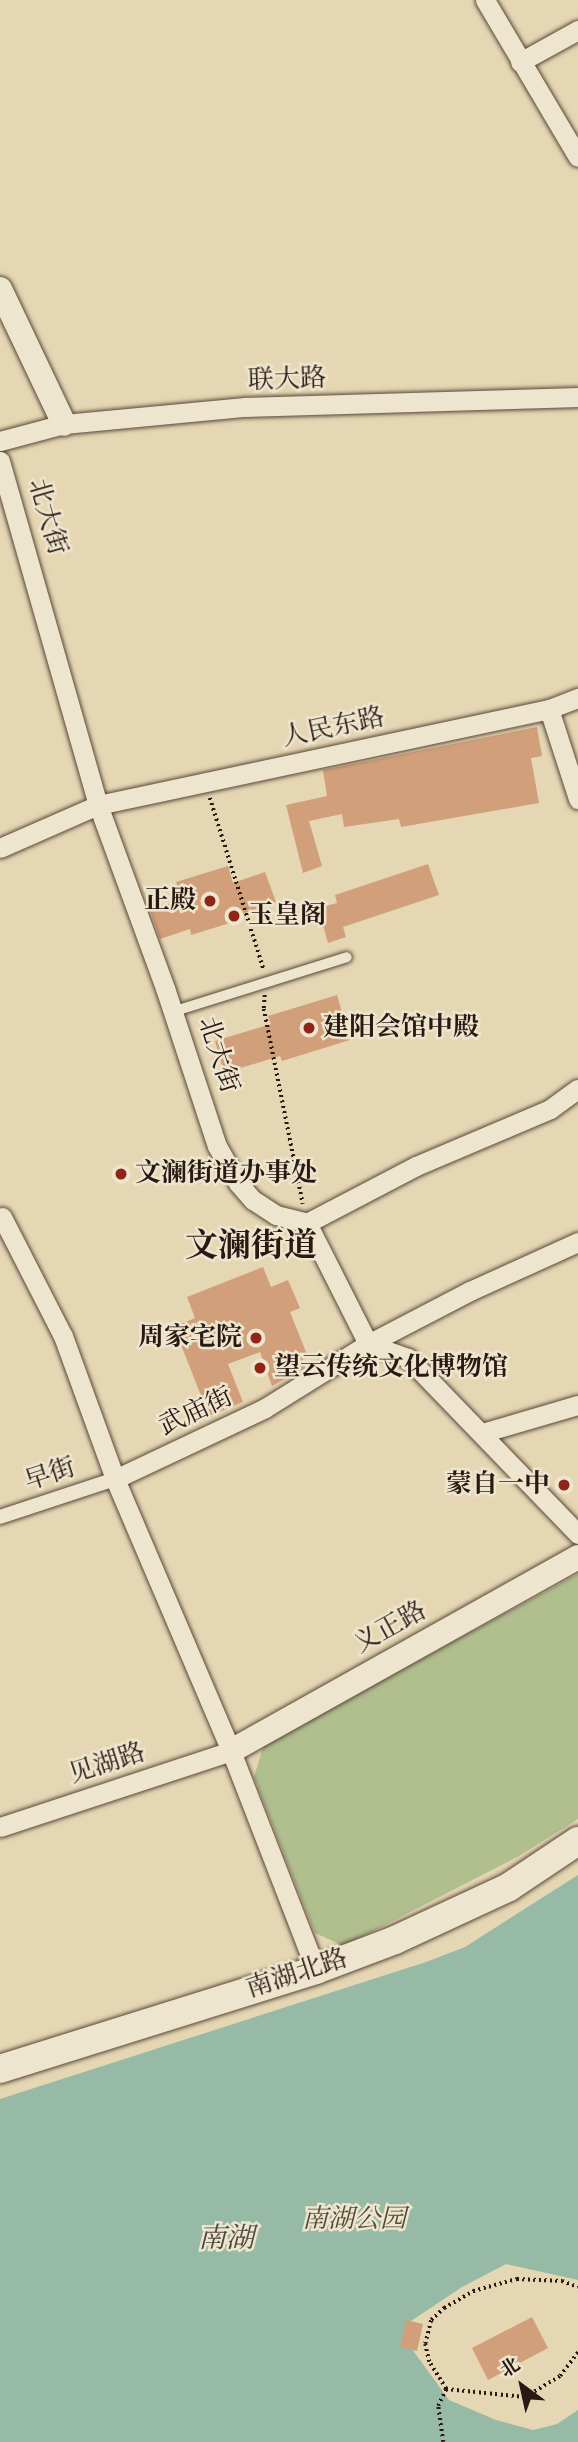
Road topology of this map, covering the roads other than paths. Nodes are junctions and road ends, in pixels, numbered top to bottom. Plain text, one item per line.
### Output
1 (485, 0) edge
2 (578, 30) edge
3 (520, 62) junction
4 (578, 158) edge
5 (0, 289) edge
6 (578, 397) edge
7 (64, 424) junction
8 (0, 441) edge
9 (0, 461) edge
10 (578, 698) edge
11 (550, 709) junction
12 (578, 799) edge
13 (98, 805) junction
14 (0, 848) edge
15 (347, 957) dead end
16 (173, 1012) junction
17 (578, 1089) edge
18 (1, 1216) edge
19 (307, 1223) junction
20 (578, 1242) edge
21 (368, 1345) junction
22 (578, 1405) edge
23 (481, 1433) junction
24 (115, 1479) junction
25 (0, 1517) edge
26 (578, 1534) edge
27 (578, 1557) edge
28 (231, 1751) junction
29 (0, 1827) edge
30 (578, 1841) edge
31 (316, 1970) junction
32 (0, 2069) edge

1 - 3 street
2 - 3 street
3 - 4 street
5 - 7 street
6 - 7 street, 联大路
7 - 8 street, 联大路
9 - 13 street, 北大街
10 - 11 street, 人民东路
11 - 12 street
11 - 13 street, 人民东路
13 - 14 street, 人民东路
13 - 16 street, 北大街
15 - 16 lane
16 - 19 street, 北大街
17 - 19 street
18 - 24 street
19 - 21 street
20 - 21 street, 武庙街
21 - 23 street
21 - 24 street, 武庙街
22 - 23 street
23 - 26 street
24 - 25 street, 早街
24 - 28 street
27 - 28 street, 义正路
28 - 29 street, 见湖路
28 - 31 street
30 - 31 main road, 南湖北路
31 - 32 main road, 南湖北路

